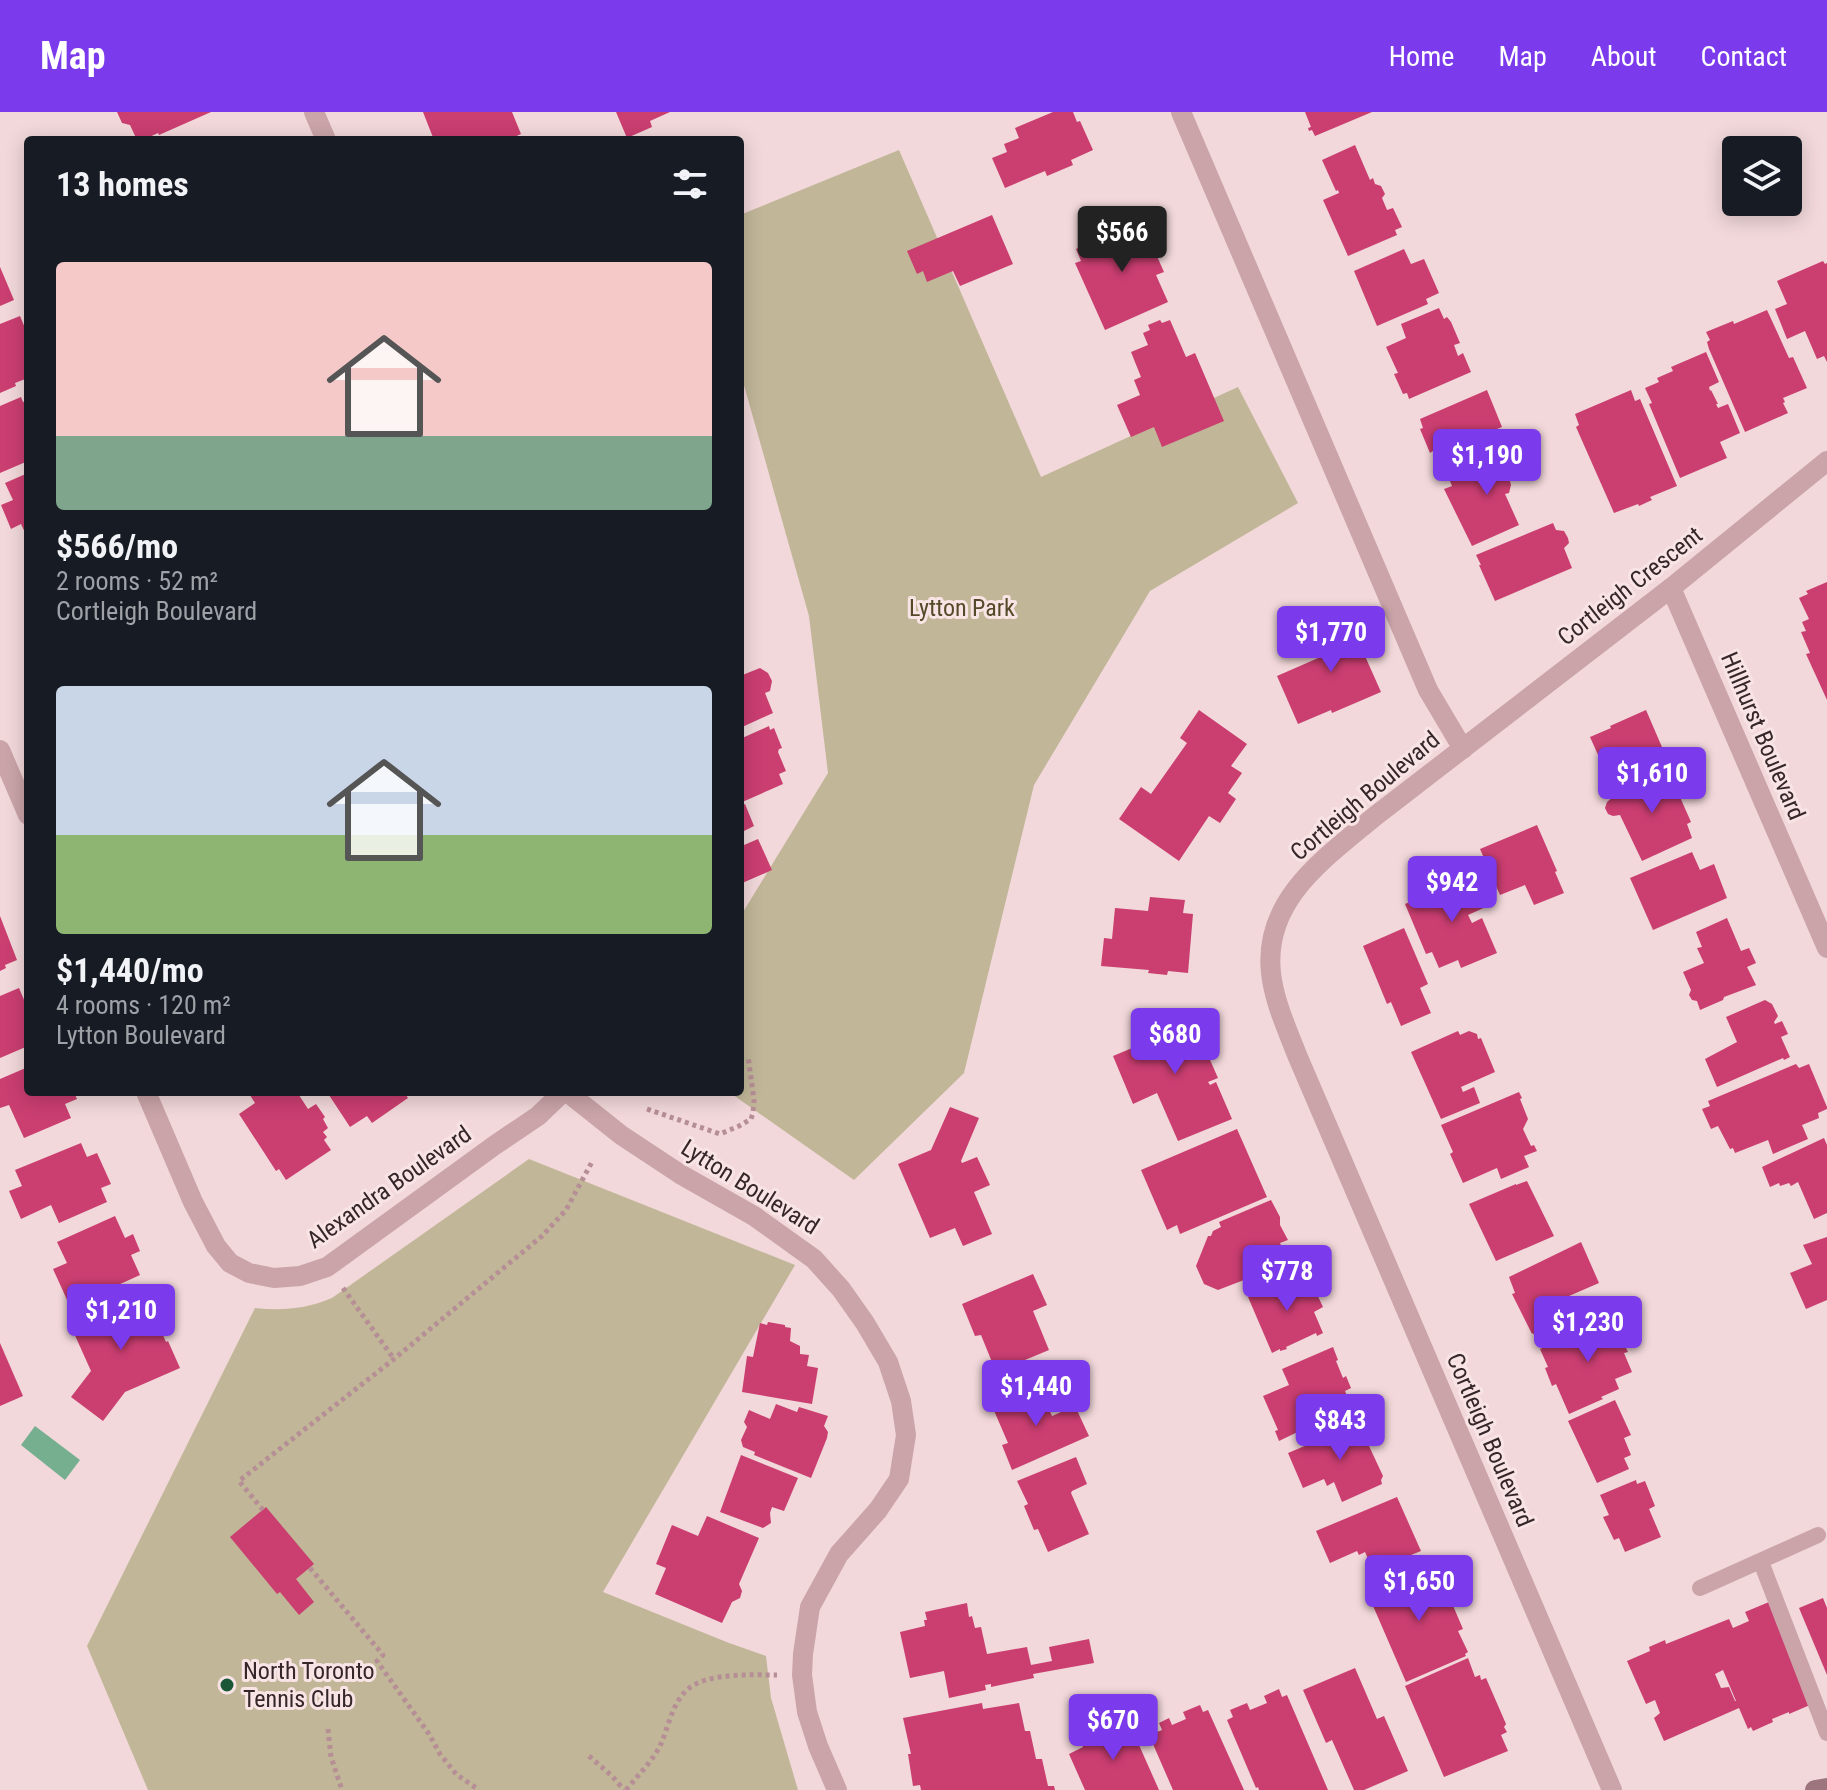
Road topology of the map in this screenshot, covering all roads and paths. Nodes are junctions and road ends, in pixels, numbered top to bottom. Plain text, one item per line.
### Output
1 (314, 112) edge
2 (1181, 112) edge
3 (324, 136) edge
4 (1827, 461) edge
5 (1671, 588) junction
6 (1463, 749) junction
7 (0, 750) edge
8 (24, 806) edge
9 (1827, 948) edge
10 (748, 1056) dead end
11 (148, 1096) edge
12 (560, 1096) edge
13 (570, 1096) edge
14 (647, 1109) dead end
15 (593, 1160) dead end
16 (343, 1288) dead end
17 (394, 1359) junction
18 (263, 1510) dead end
19 (1818, 1535) dead end
20 (1761, 1562) junction
21 (310, 1568) dead end
22 (1700, 1588) dead end
23 (802, 1675) junction
24 (328, 1729) dead end
25 (1827, 1733) edge
26 (589, 1756) dead end
27 (1827, 1788) edge
28 (342, 1790) edge
29 (479, 1790) edge
30 (625, 1790) edge
31 (837, 1790) edge
32 (1612, 1790) edge
33 (1815, 1790) edge

1 - 3 street
2 - 6 street, Cortleigh Boulevard
4 - 5 street, Cortleigh Crescent
5 - 6 street, Cortleigh Crescent
5 - 9 street, Hillhurst Boulevard
6 - 32 street, Cortleigh Boulevard
7 - 8 street
10 - 14 path
11 - 12 street, Alexandra Boulevard
13 - 23 street, Lytton Boulevard
15 - 17 path
16 - 17 path
17 - 18 path
19 - 20 lane
20 - 22 lane
20 - 25 lane
21 - 29 path
23 - 30 path
23 - 31 street, Lytton Boulevard
24 - 28 path
26 - 30 path
27 - 33 main road

